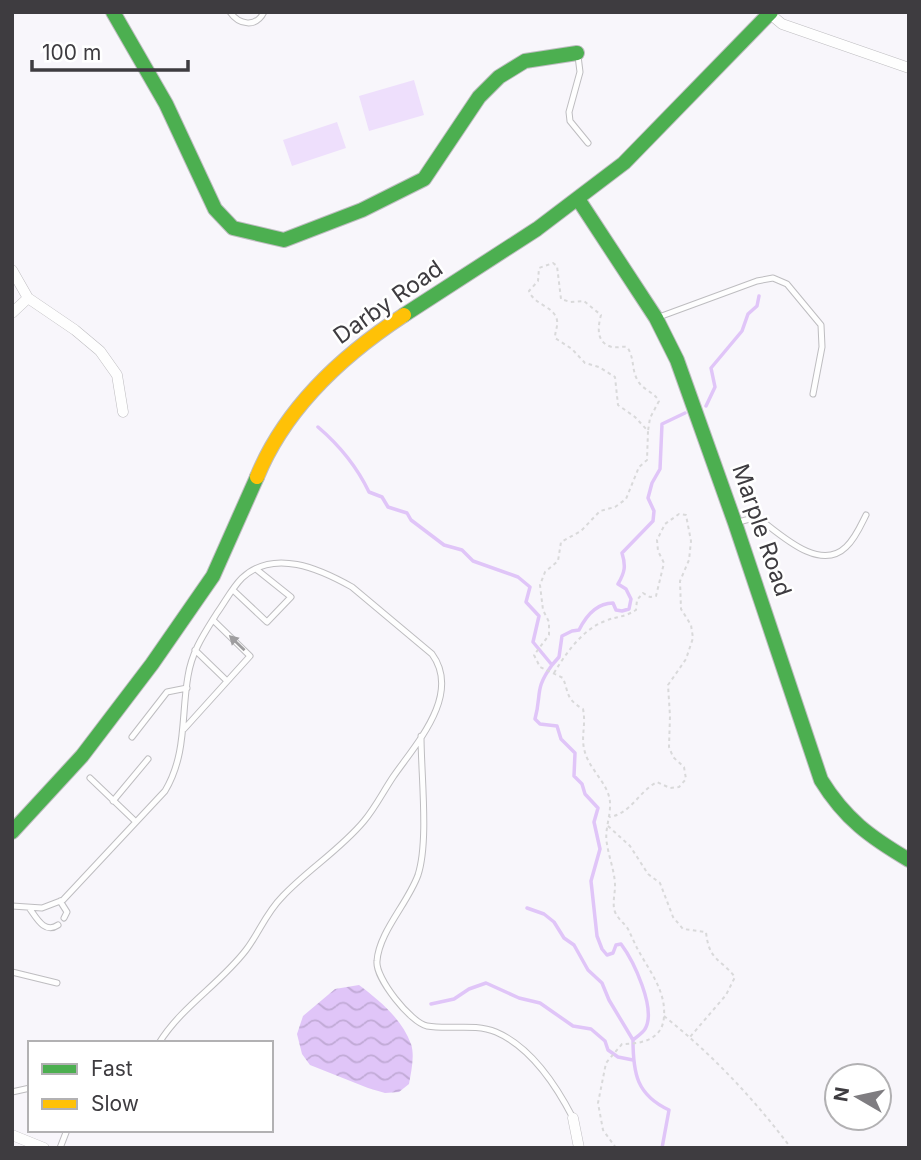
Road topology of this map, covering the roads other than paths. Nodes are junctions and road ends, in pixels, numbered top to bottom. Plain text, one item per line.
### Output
1 (115, 12) edge
2 (230, 12) edge
3 (264, 12) edge
4 (771, 13) edge
5 (577, 53) joint
6 (909, 68) edge
7 (588, 143) dead end
8 (578, 199) junction
9 (12, 270) edge
10 (28, 298) junction
11 (12, 313) edge
12 (656, 318) junction
13 (813, 394) dead end
14 (123, 412) dead end
15 (866, 514) dead end
16 (736, 523) junction
17 (257, 569) junction
18 (233, 590) junction
19 (213, 620) junction
20 (195, 650) junction
21 (227, 681) junction
22 (187, 688) junction
23 (184, 729) junction
24 (132, 737) dead end
25 (421, 737) junction
26 (148, 760) dead end
27 (90, 778) dead end
28 (113, 801) junction
29 (136, 822) junction
30 (12, 832) edge
31 (909, 860) edge
32 (60, 901) junction
33 (12, 906) edge
34 (30, 909) junction
35 (64, 918) dead end
36 (58, 925) dead end
37 (12, 972) edge
38 (57, 983) dead end
39 (160, 1041) edge
40 (573, 1118) joint
41 (12, 1135) edge
42 (44, 1148) edge
43 (579, 1148) edge

1 - 5 street
2 - 3 lane
4 - 6 street
4 - 8 street, Darby Road
5 - 7 lane
8 - 12 street, Marple Road
8 - 30 street, Darby Road
9 - 10 street
10 - 11 street
10 - 14 street
12 - 13 lane
12 - 16 street, Marple Road
15 - 16 lane
16 - 31 street, Marple Road
17 - 18 lane
17 - 18 lane
17 - 25 lane
18 - 19 lane
19 - 20 lane
21 -> 19 lane
20 - 21 lane
20 - 22 lane
21 - 23 lane
22 - 23 lane
22 - 24 lane
23 - 29 lane
25 - 39 lane
25 - 40 lane
26 - 28 lane
27 - 28 lane
28 - 29 lane
29 - 32 lane
32 - 34 lane
32 - 35 lane
33 - 34 lane
34 - 36 lane
37 - 38 lane
40 - 43 street
41 - 42 street

